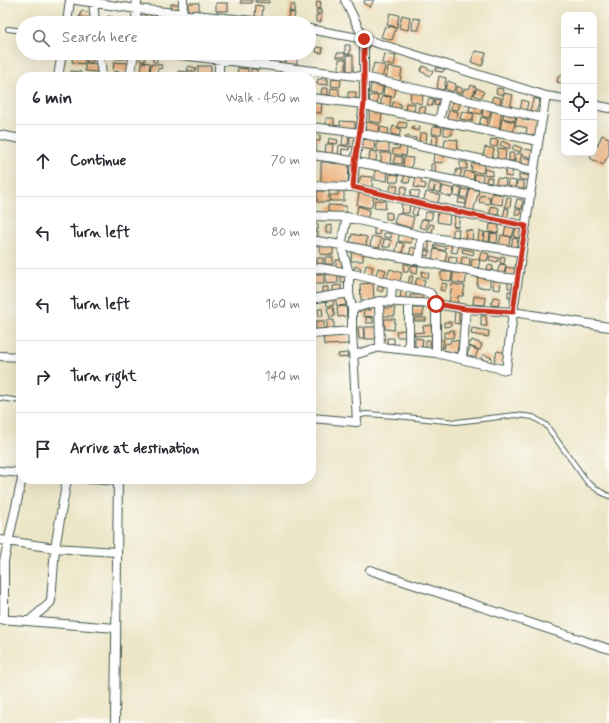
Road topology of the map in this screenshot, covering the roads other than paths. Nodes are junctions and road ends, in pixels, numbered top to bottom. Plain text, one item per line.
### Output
1 (70, 0) edge
2 (76, 0) edge
3 (183, 0) edge
4 (345, 0) edge
5 (93, 1) edge
6 (137, 4) edge
7 (183, 14) junction
8 (68, 16) edge
9 (94, 16) edge
10 (136, 16) edge
11 (203, 16) edge
12 (8, 29) dead end
13 (16, 30) edge
14 (316, 30) edge
15 (364, 39) junction
16 (61, 60) edge
17 (100, 60) edge
18 (133, 60) edge
19 (219, 60) joint
20 (59, 72) edge
21 (102, 72) edge
22 (131, 72) edge
23 (219, 72) edge
24 (364, 77) junction
25 (445, 96) junction
26 (546, 96) junction
27 (561, 98) edge
28 (316, 99) edge
29 (364, 104) junction
30 (597, 106) edge
31 (609, 108) edge
32 (542, 118) junction
33 (439, 121) junction
34 (316, 128) edge
35 (360, 133) junction
36 (0, 135) edge
37 (16, 138) edge
38 (538, 141) junction
39 (316, 156) edge
40 (355, 162) junction
41 (534, 171) junction
42 (316, 186) edge
43 (353, 187) junction
44 (531, 195) junction
45 (316, 216) edge
46 (347, 217) junction
47 (526, 226) junction
48 (422, 236) junction
49 (316, 241) edge
50 (341, 245) junction
51 (521, 252) junction
52 (419, 260) junction
53 (316, 268) edge
54 (349, 273) junction
55 (518, 279) junction
56 (392, 285) junction
57 (349, 293) junction
58 (316, 298) edge
59 (379, 302) junction
60 (391, 302) junction
61 (409, 304) junction
62 (436, 304) junction
63 (352, 309) junction
64 (466, 309) junction
65 (513, 312) junction
66 (609, 327) edge
67 (352, 331) junction
68 (316, 334) edge
69 (380, 347) junction
70 (409, 350) junction
71 (436, 353) junction
72 (354, 355) junction
73 (0, 356) edge
74 (16, 357) edge
75 (462, 359) junction
76 (0, 398) edge
77 (16, 400) edge
78 (357, 416) junction
79 (316, 418) edge
80 (0, 471) edge
81 (16, 473) edge
82 (21, 484) edge
83 (65, 484) edge
84 (118, 484) edge
85 (609, 496) edge
86 (4, 540) edge
87 (55, 548) junction
88 (117, 552) junction
89 (370, 570) dead end
90 (2, 620) edge
91 (29, 621) junction
92 (116, 628) junction
93 (609, 649) edge
94 (115, 723) edge

1 - 8 street
2 - 5 street
3 - 7 street
4 - 15 street
5 - 6 street
5 - 9 street
6 - 7 street
6 - 10 street
7 - 11 street
12 - 13 lane
14 - 15 street
15 - 24 street
15 - 26 street
16 - 20 street
17 - 21 street
18 - 22 street
19 - 23 street
19 - 24 street
24 - 25 street
24 - 29 street
25 - 32 street
25 - 33 street
26 - 27 street
26 - 32 street
28 - 29 street
29 - 33 street
29 - 35 street
30 - 31 street
32 - 38 street
33 - 38 street
34 - 35 street
35 - 40 street
35 - 41 street
36 - 37 street
38 - 41 street
39 - 40 street
40 - 43 street
40 - 44 street
41 - 44 street
42 - 43 street
43 - 47 street
44 - 47 street
45 - 46 street
46 - 48 street
46 - 50 street
47 - 51 street
48 - 51 street
48 - 52 street
49 - 50 street
50 - 52 street
50 - 54 street
51 - 55 street
52 - 55 street
53 - 54 street
54 - 56 street
54 - 57 street
55 - 65 street
56 - 60 street
56 - 62 street
57 - 58 street
57 - 63 street
59 - 60 street
59 - 63 street
59 - 69 street
60 - 61 street
61 - 62 street
61 - 70 street
62 - 64 street
62 - 71 street
63 - 67 street
64 - 65 street
64 - 75 street
65 - 66 street
65 - 75 street
67 - 68 street
67 - 72 street
69 - 70 street
69 - 72 street
70 - 71 street
71 - 75 street
72 - 78 street
73 - 74 street
76 - 77 lane
78 - 79 street
78 - 85 lane
80 - 81 street
82 - 86 street
83 - 87 street
84 - 88 street
86 - 87 street
86 - 90 street
87 - 88 street
87 - 91 street
88 - 92 street
89 - 93 street
90 - 91 street
91 - 92 street
92 - 94 street

